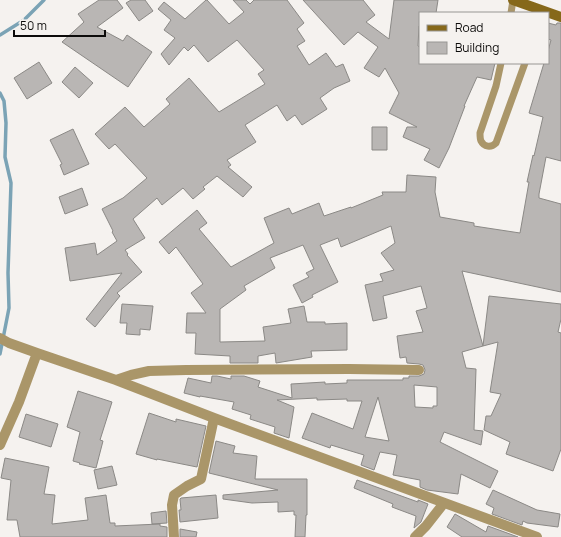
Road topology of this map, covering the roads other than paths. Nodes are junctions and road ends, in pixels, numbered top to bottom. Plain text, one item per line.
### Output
1 (513, 0) edge
2 (511, 12) edge
3 (543, 12) edge
4 (549, 14) edge
5 (561, 17) edge
6 (501, 64) edge
7 (525, 64) edge
8 (5, 340) edge
9 (37, 353) junction
10 (419, 370) dead end
11 (116, 380) junction
12 (214, 418) junction
13 (0, 445) edge
14 (444, 503) junction
15 (174, 537) edge
16 (415, 537) edge
17 (537, 537) edge

1 - 2 lane
1 - 3 main road
4 - 5 main road
6 - 7 lane
8 - 9 street
9 - 11 street
9 - 13 street
10 - 11 street
11 - 12 street
12 - 14 street
12 - 15 street
14 - 16 street
14 - 17 street

